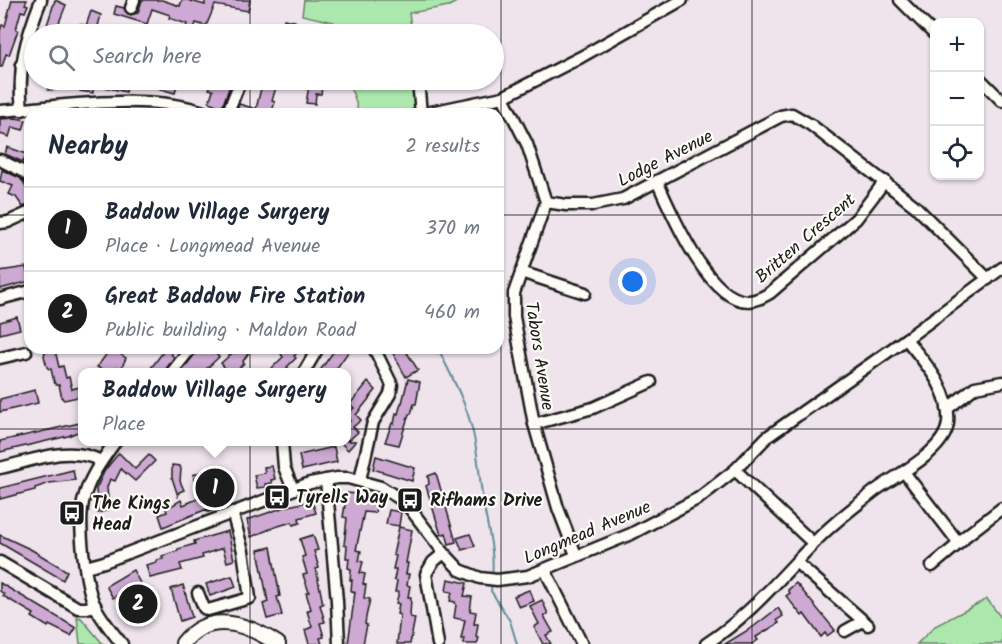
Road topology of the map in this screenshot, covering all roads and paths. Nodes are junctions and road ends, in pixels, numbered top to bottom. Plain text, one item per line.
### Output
1 (41, 0) edge
2 (682, 0) edge
3 (900, 0) edge
4 (32, 24) edge
5 (930, 30) edge
6 (24, 54) edge
7 (21, 65) junction
8 (24, 65) edge
9 (984, 82) edge
10 (237, 90) edge
11 (419, 90) edge
12 (503, 97) junction
13 (1002, 101) edge
14 (86, 108) edge
15 (187, 108) edge
16 (229, 108) edge
17 (420, 108) edge
18 (450, 108) edge
19 (22, 110) joint
20 (0, 111) edge
21 (0, 160) edge
22 (24, 171) edge
23 (657, 182) junction
24 (885, 182) junction
25 (546, 202) junction
26 (24, 215) edge
27 (0, 223) edge
28 (1002, 268) edge
29 (521, 272) junction
30 (988, 279) junction
31 (24, 293) edge
32 (585, 293) dead end
33 (0, 299) edge
34 (906, 339) junction
35 (24, 352) edge
36 (186, 354) edge
37 (314, 354) edge
38 (377, 354) edge
39 (0, 358) edge
40 (175, 368) edge
41 (306, 368) edge
42 (651, 382) dead end
43 (1002, 382) edge
44 (947, 409) junction
45 (534, 424) junction
46 (112, 446) edge
47 (282, 446) edge
48 (101, 461) junction
49 (0, 468) edge
50 (735, 470) junction
51 (904, 472) junction
52 (326, 480) junction
53 (360, 480) junction
54 (293, 489) junction
55 (1002, 508) edge
56 (232, 512) junction
57 (966, 538) junction
58 (813, 543) junction
59 (444, 553) junction
60 (576, 555) junction
61 (941, 557) junction
62 (0, 562) edge
63 (797, 563) junction
64 (932, 566) dead end
65 (86, 567) junction
66 (944, 569) dead end
67 (545, 570) junction
68 (198, 593) dead end
69 (94, 605) junction
70 (845, 632) dead end
71 (122, 644) edge
72 (182, 644) edge
73 (199, 644) edge
74 (278, 644) edge
75 (339, 644) edge
76 (438, 644) edge
77 (582, 644) edge
78 (706, 644) edge

1 - 4 street
2 - 12 street
3 - 5 street
6 - 7 street
7 - 8 street
7 - 19 street
9 - 13 street
10 - 16 street
11 - 17 street
12 - 18 street
12 - 25 street
14 - 15 street
19 - 20 street
21 - 22 street
23 - 24 street, Lodge Avenue
23 - 24 street, Britten Crescent
23 - 25 street, Lodge Avenue
24 - 30 street
25 - 29 street, Tabors Avenue
26 - 27 street
28 - 30 street, Longmead Avenue
29 - 32 street
29 - 45 street, Tabors Avenue
30 - 34 street, Longmead Avenue
31 - 33 street
34 - 44 street
34 - 50 street, Longmead Avenue
35 - 39 street
36 - 40 street
37 - 41 street
38 - 53 street
42 - 45 street
43 - 44 street
44 - 51 street
45 - 60 street, Tabors Avenue
46 - 48 street
47 - 54 street
48 - 49 street
48 - 65 street
50 - 58 street
50 - 60 street, Longmead Avenue
51 - 57 street
51 - 58 street
52 - 53 street, Longmead Avenue
52 - 54 street, Longmead Avenue
52 - 75 street
53 - 59 street, Longmead Avenue
54 - 56 street, Longmead Avenue
55 - 57 street
56 - 65 street, Longmead Avenue
56 - 68 street
57 - 61 street
58 - 63 street
59 - 67 street, Longmead Avenue
59 - 76 street
60 - 67 street, Longmead Avenue
61 - 64 street
61 - 66 street
62 - 69 street
63 - 70 street
63 - 78 street
65 - 69 street
67 - 77 street
69 - 71 street
72 - 73 main road
72 - 74 main road

